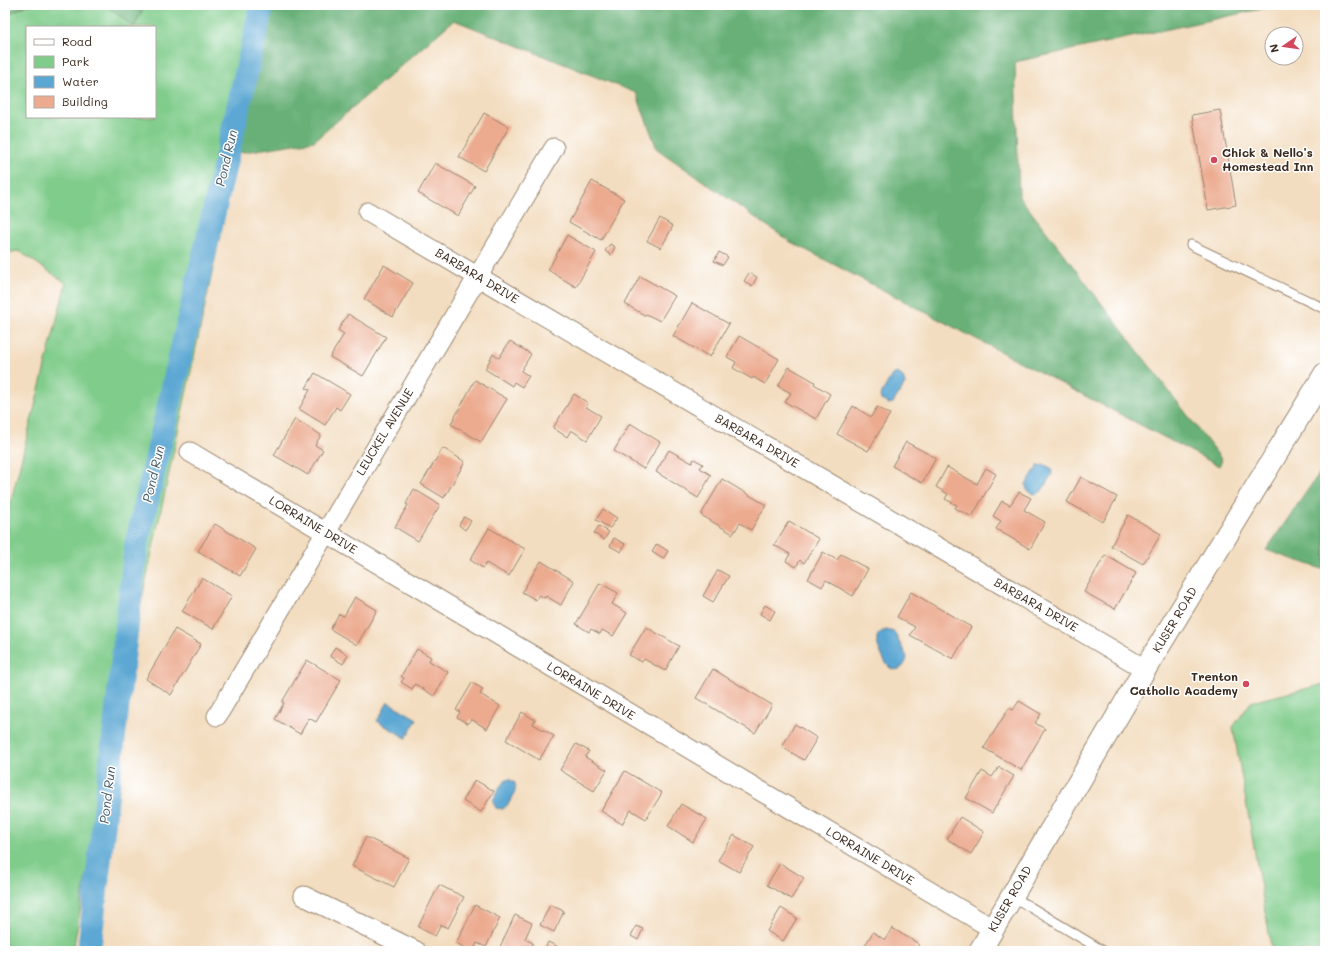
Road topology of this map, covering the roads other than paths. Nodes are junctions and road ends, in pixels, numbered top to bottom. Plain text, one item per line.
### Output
1 (554, 148) dead end
2 (368, 212) dead end
3 (1191, 245) dead end
4 (478, 277) junction
5 (1325, 309) edge
6 (1325, 374) edge
7 (190, 452) dead end
8 (325, 533) junction
9 (1145, 670) junction
10 (217, 716) dead end
11 (304, 896) dead end
12 (1012, 896) junction
13 (993, 929) junction
14 (416, 951) edge
15 (980, 951) edge
16 (1103, 951) edge

1 - 4 street, LEUCKEL AVENUE
2 - 4 street, BARBARA DRIVE
3 - 5 lane
4 - 8 street, LEUCKEL AVENUE
4 - 9 street, BARBARA DRIVE
6 - 9 street, KUSER ROAD
7 - 8 street, LORRAINE DRIVE
8 - 10 street, LEUCKEL AVENUE
8 - 13 street, LORRAINE DRIVE
9 - 12 street, KUSER ROAD
11 - 14 street
12 - 13 street, KUSER ROAD
12 - 16 lane
13 - 15 street, KUSER ROAD

